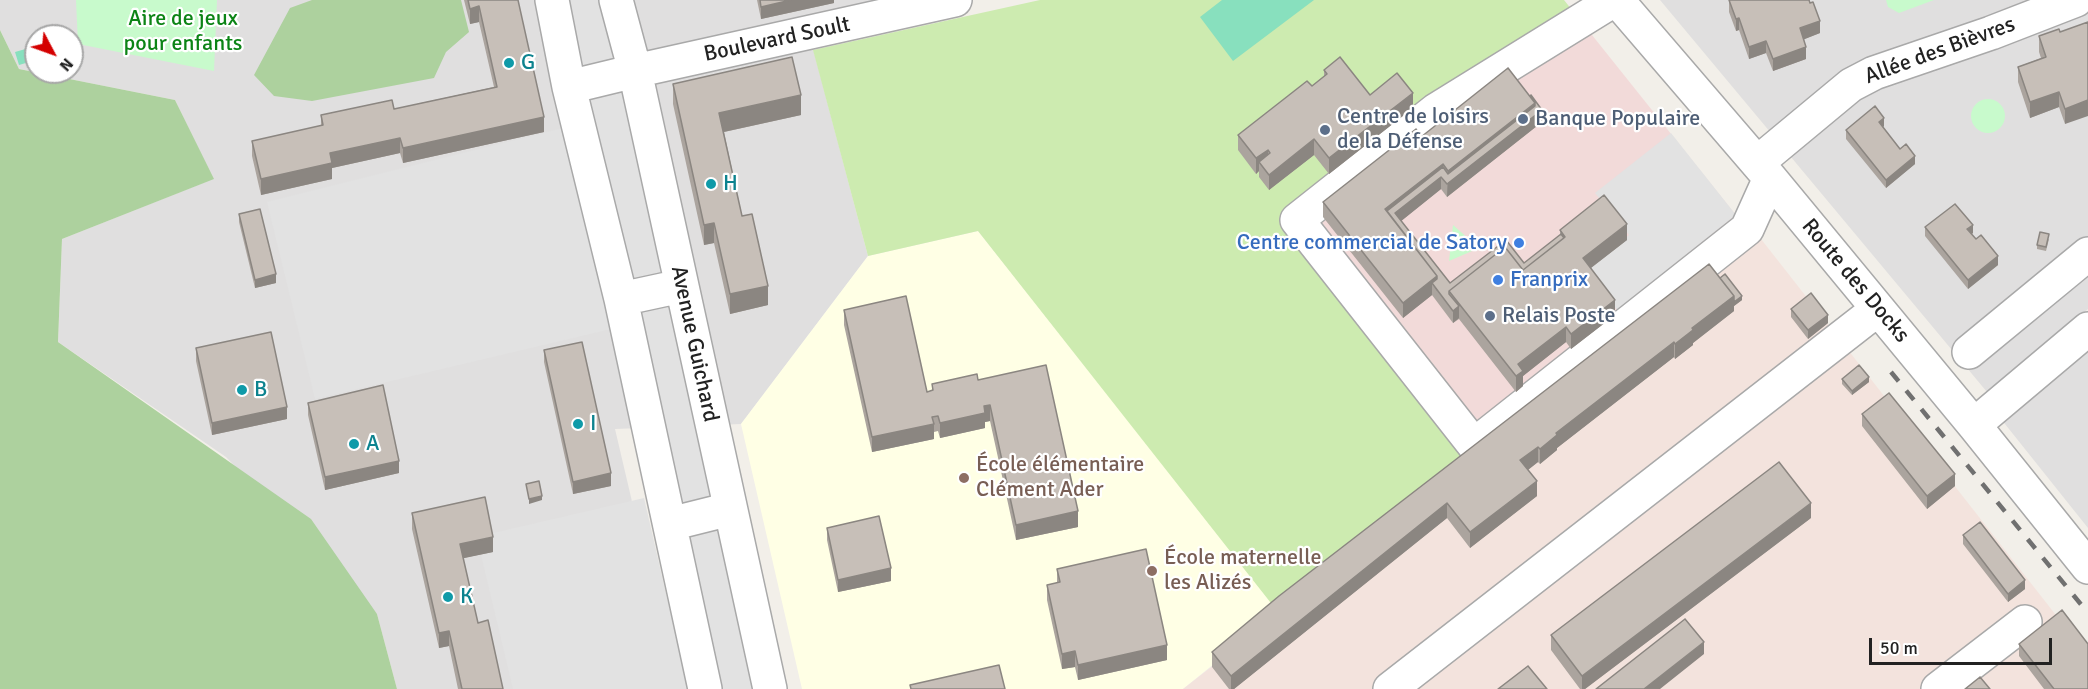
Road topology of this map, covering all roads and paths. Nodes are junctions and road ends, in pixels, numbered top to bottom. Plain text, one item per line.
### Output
1 (552, 0) edge
2 (616, 0) edge
3 (955, 0) edge
4 (1615, 0) edge
5 (2076, 0) edge
6 (635, 71) junction
7 (569, 87) junction
8 (1763, 171) junction
9 (2083, 269) edge
10 (681, 286) junction
11 (621, 299) junction
12 (1878, 309) junction
13 (2088, 329) edge
14 (1969, 352) dead end
15 (1974, 425) junction
16 (730, 509) junction
17 (670, 524) junction
18 (2088, 567) edge
19 (2025, 622) dead end
20 (705, 689) edge
21 (770, 689) edge
22 (1389, 689) edge
23 (1938, 689) edge

1 - 7 street
2 - 6 street, Avenue Guichard
3 - 6 street, Boulevard Soult
4 - 8 street, Route des Docks
4 - 8 street
5 - 8 street, Allée des Bièvres
6 - 7 street, Boulevard Soult
6 - 10 street, Avenue Guichard
7 - 11 street
8 - 12 street, Route des Docks
9 - 14 street
10 - 11 street
10 - 16 street, Avenue Guichard
11 - 17 street
12 - 15 street, Route des Docks
12 - 22 street
13 - 15 street
15 - 18 street, Route des Docks
16 - 17 street
16 - 21 street, Avenue Guichard
17 - 20 street
19 - 23 street

